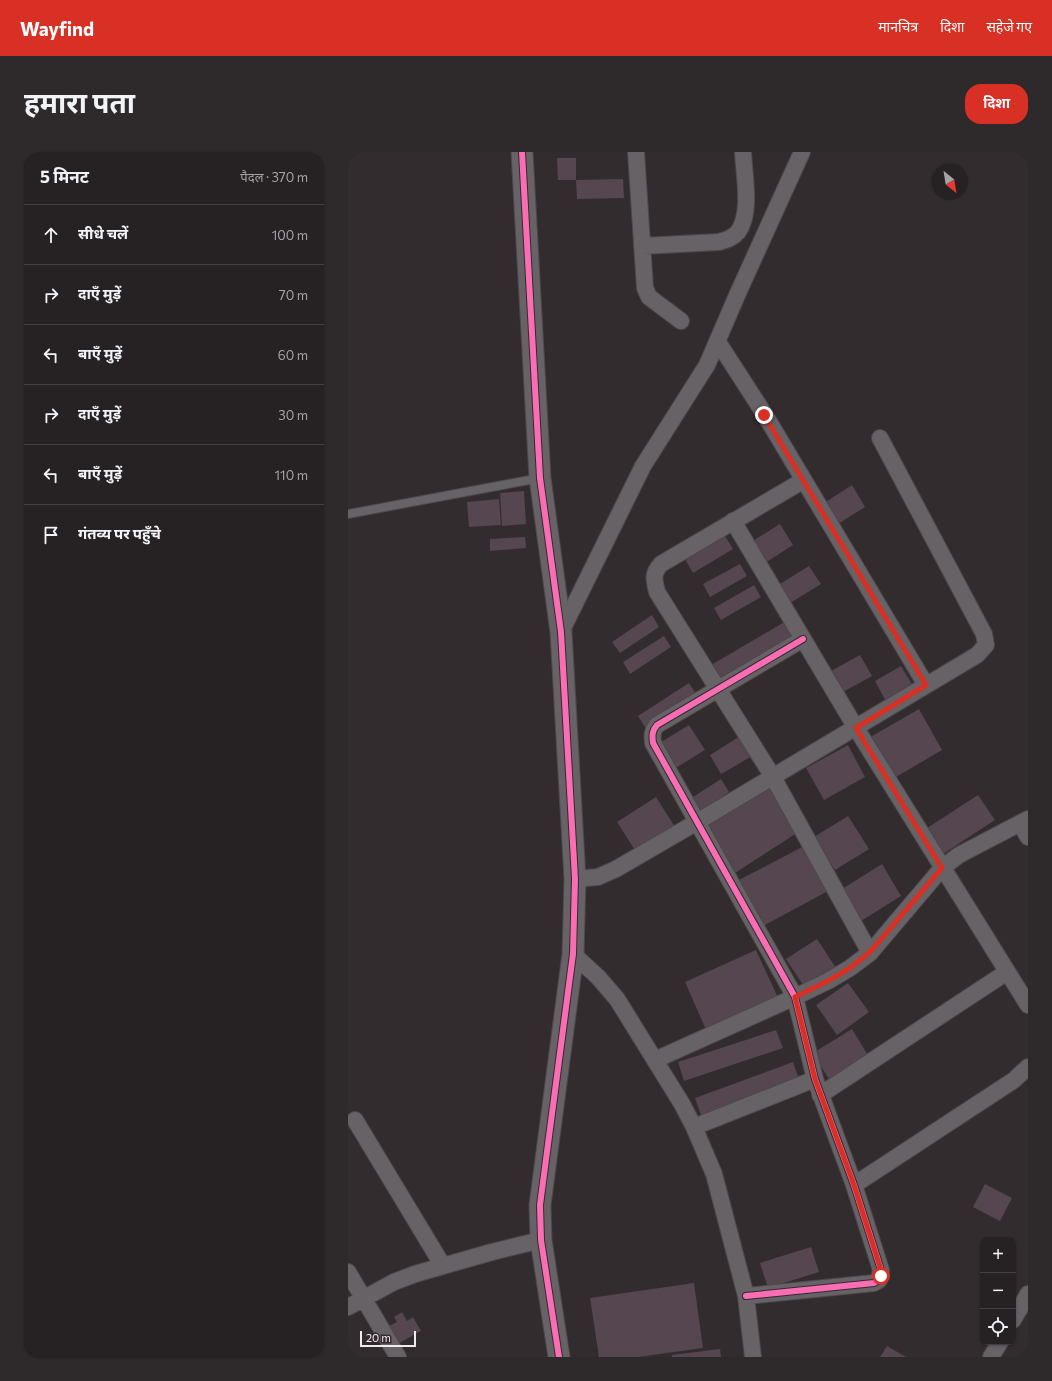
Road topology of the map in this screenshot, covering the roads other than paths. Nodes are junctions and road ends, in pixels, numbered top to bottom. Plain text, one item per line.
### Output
1 (522, 152) edge
2 (636, 152) edge
3 (743, 152) edge
4 (802, 152) edge
5 (642, 246) junction
6 (681, 322) dead end
7 (718, 342) junction
8 (880, 438) dead end
9 (540, 478) junction
10 (804, 480) junction
11 (348, 514) edge
12 (733, 521) junction
13 (561, 632) junction
14 (803, 639) junction
15 (926, 685) junction
16 (718, 689) junction
17 (856, 728) junction
18 (773, 777) junction
19 (1024, 821) edge
20 (697, 822) junction
21 (1028, 837) edge
22 (942, 868) junction
23 (575, 879) junction
24 (870, 952) junction
25 (573, 954) junction
26 (1007, 972) junction
27 (795, 997) junction
28 (1028, 1005) edge
29 (655, 1060) junction
30 (1028, 1067) edge
31 (815, 1079) junction
32 (820, 1095) junction
33 (354, 1120) dead end
34 (694, 1127) junction
35 (854, 1185) junction
36 (541, 1240) junction
37 (443, 1266) junction
38 (348, 1272) edge
39 (1028, 1294) edge
40 (746, 1296) junction
41 (363, 1297) junction
42 (348, 1307) edge
43 (1016, 1315) edge
44 (998, 1345) edge
45 (398, 1357) edge
46 (559, 1357) edge
47 (754, 1357) edge
48 (991, 1357) edge

1 - 9 street
2 - 5 street
3 - 5 street
4 - 7 street
5 - 6 street
7 - 10 street
7 - 13 street
8 - 15 street
9 - 11 lane
9 - 13 street
10 - 12 street
10 - 15 street
12 - 14 street
12 - 16 street
13 - 23 street
14 - 16 street
14 - 17 street
15 - 17 street
16 - 18 street
16 - 20 street
17 - 18 street
17 - 22 street
18 - 20 street
18 - 24 street
19 - 21 street
19 - 22 street
20 - 23 street
20 - 27 street
22 - 24 street
22 - 26 street
23 - 25 street
24 - 27 street
25 - 29 street
25 - 36 street
26 - 28 street
26 - 32 street
27 - 29 street
27 - 31 street
29 - 34 street
30 - 35 street
31 - 32 street
31 - 34 street
32 - 35 street
33 - 37 street
34 - 40 street
35 - 40 street
36 - 37 street
36 - 46 street
37 - 41 street
38 - 41 street
39 - 43 street
40 - 47 street
41 - 42 street
41 - 45 street
44 - 48 street

